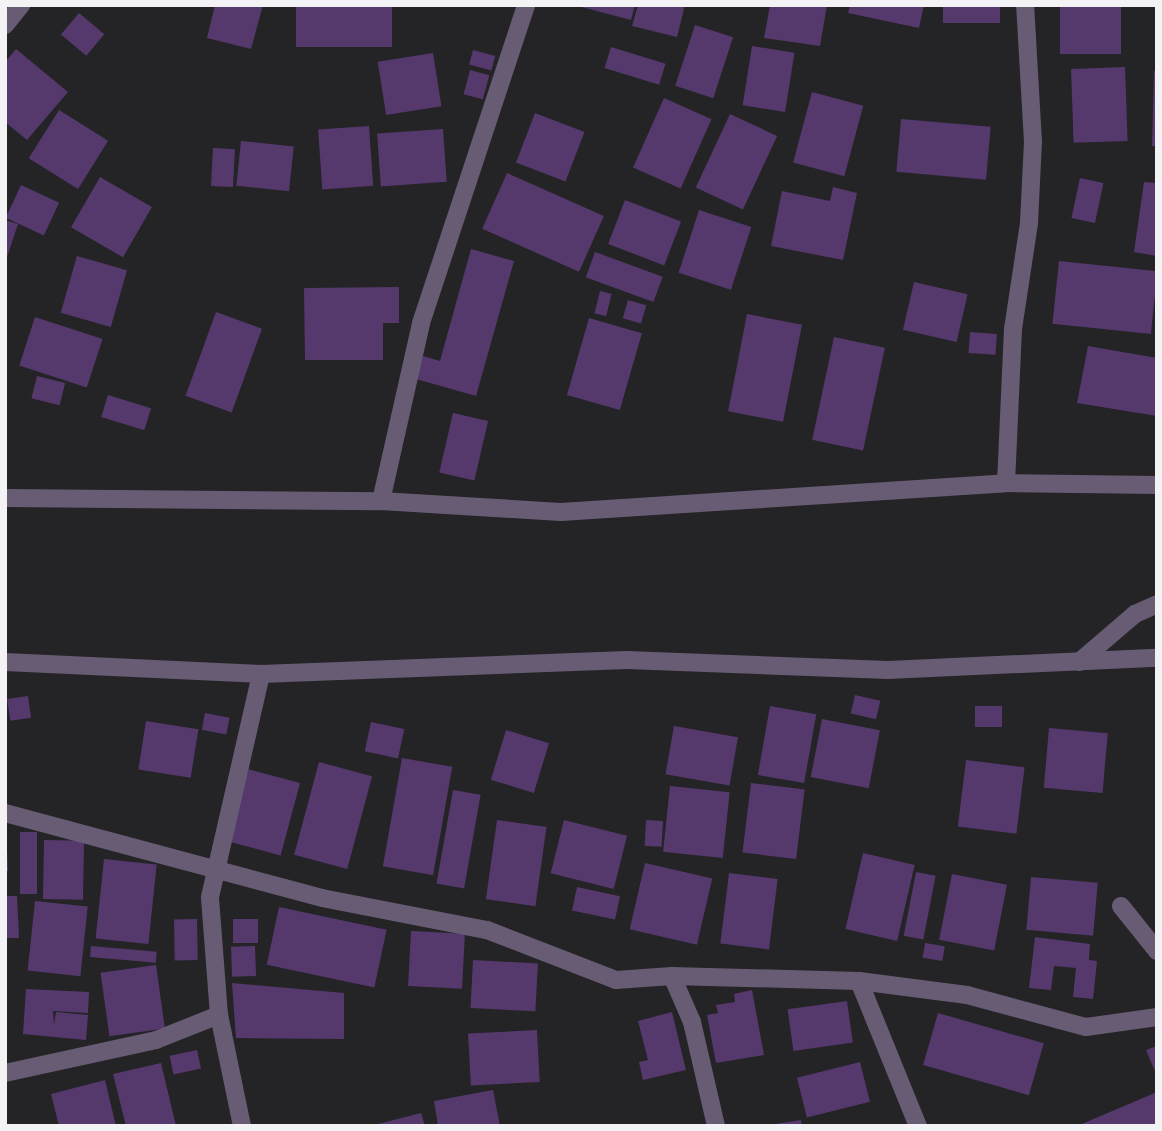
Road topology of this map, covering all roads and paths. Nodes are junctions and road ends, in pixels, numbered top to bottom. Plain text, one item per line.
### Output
1 (21, 5) edge
2 (526, 5) edge
3 (1025, 5) edge
4 (5, 24) edge
5 (1006, 483) junction
6 (1157, 485) edge
7 (5, 498) edge
8 (381, 501) junction
9 (1157, 604) edge
10 (1157, 658) edge
11 (5, 662) edge
12 (1079, 662) junction
13 (261, 674) junction
14 (5, 813) edge
15 (213, 868) junction
16 (1121, 906) dead end
17 (1157, 951) edge
18 (672, 976) junction
19 (859, 981) junction
20 (219, 1015) junction
21 (1157, 1017) edge
22 (5, 1073) edge
23 (242, 1126) edge
24 (716, 1126) edge
25 (918, 1126) edge

1 - 4 street
2 - 8 street
3 - 5 street
5 - 6 street
5 - 8 street
7 - 8 street
9 - 12 street
10 - 12 street
11 - 13 street
12 - 13 street
13 - 15 street
14 - 15 street
15 - 18 street
15 - 20 street
16 - 17 street
18 - 19 street
18 - 24 street
19 - 21 street
19 - 25 street
20 - 22 street
20 - 23 street

